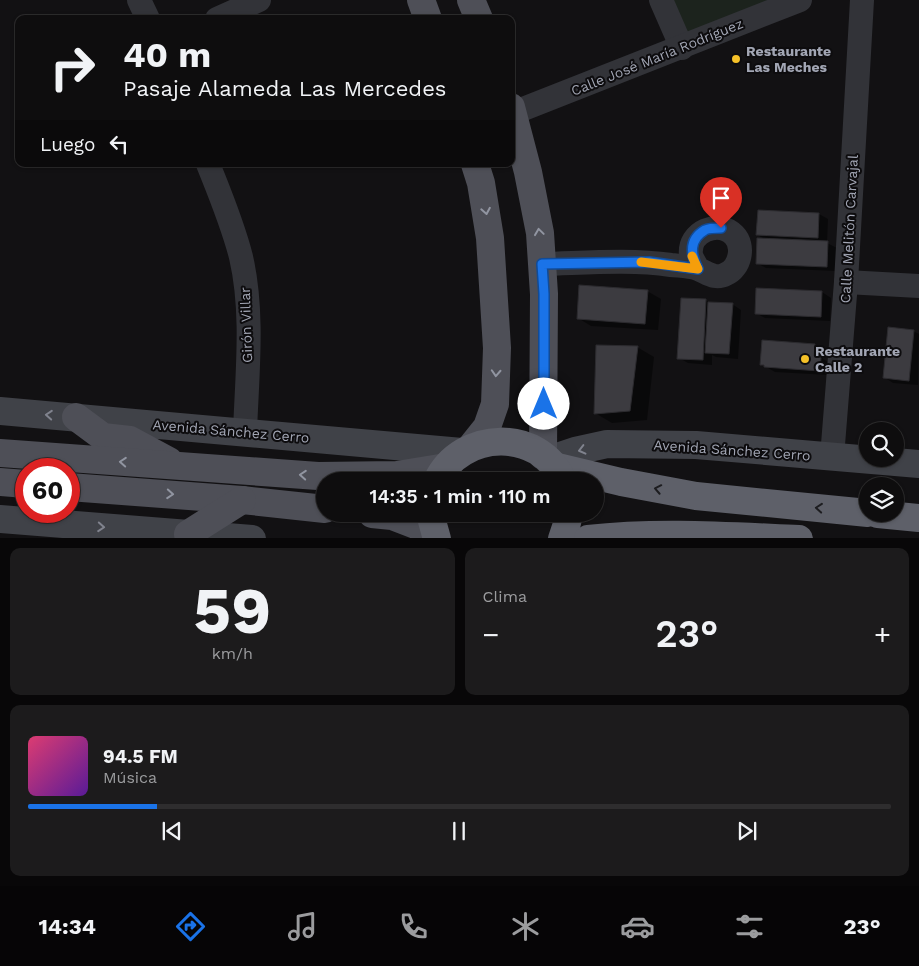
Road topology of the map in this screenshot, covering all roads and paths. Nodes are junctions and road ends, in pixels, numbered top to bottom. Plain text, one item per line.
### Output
1 (139, 0) edge
2 (259, 0) edge
3 (421, 0) edge
4 (471, 0) edge
5 (661, 0) edge
6 (800, 0) edge
7 (862, 0) edge
8 (146, 15) edge
9 (227, 15) edge
10 (427, 15) edge
11 (477, 15) edge
12 (682, 48) junction
13 (515, 109) edge
14 (515, 122) edge
15 (209, 167) edge
16 (476, 167) edge
17 (542, 264) junction
18 (698, 269) dead end
19 (846, 282) junction
20 (919, 286) edge
21 (0, 411) edge
22 (76, 416) junction
23 (245, 432) junction
24 (0, 453) edge
25 (832, 457) junction
26 (454, 462) edge
27 (919, 464) edge
28 (177, 466) junction
29 (552, 466) edge
30 (0, 482) edge
31 (15, 483) edge
32 (80, 488) edge
33 (242, 500) junction
34 (316, 508) edge
35 (859, 512) edge
36 (904, 517) edge
37 (919, 518) edge
38 (0, 519) edge
39 (413, 522) edge
40 (567, 522) edge
41 (434, 528) edge
42 (134, 534) edge
43 (188, 534) junction
44 (252, 538) edge
45 (562, 538) edge
46 (588, 538) edge
47 (799, 538) edge

1 - 8 street
2 - 9 street
3 - 10 main road
4 - 11 main road
5 - 12 street
6 - 12 street, Calle José María Rodríguez
7 - 19 street, Calle Melitón Carvajal
12 - 13 street, Calle José María Rodríguez
17 -> 14 main road
15 - 23 street, Girón Villar
16 -> 26 main road
17 - 18 street
17 - 29 main road
19 - 20 street
19 - 25 street, Calle Melitón Carvajal
22 -> 21 main road, Avenida Sánchez Cerro
22 - 23 main road, Avenida Sánchez Cerro
22 - 28 main road
23 - 26 main road, Avenida Sánchez Cerro
28 -> 24 main road
25 - 27 main road, Avenida Sánchez Cerro
25 -> 29 main road, Avenida Sánchez Cerro
26 -> 28 main road
26 - 29 highway
35 -> 29 highway
30 - 31 main road
32 -> 33 main road
33 - 34 main road
33 - 43 main road
36 - 37 highway
38 -> 42 main road
39 - 41 main road
40 - 45 highway
42 - 43 main road
43 - 44 main road
46 - 47 highway

